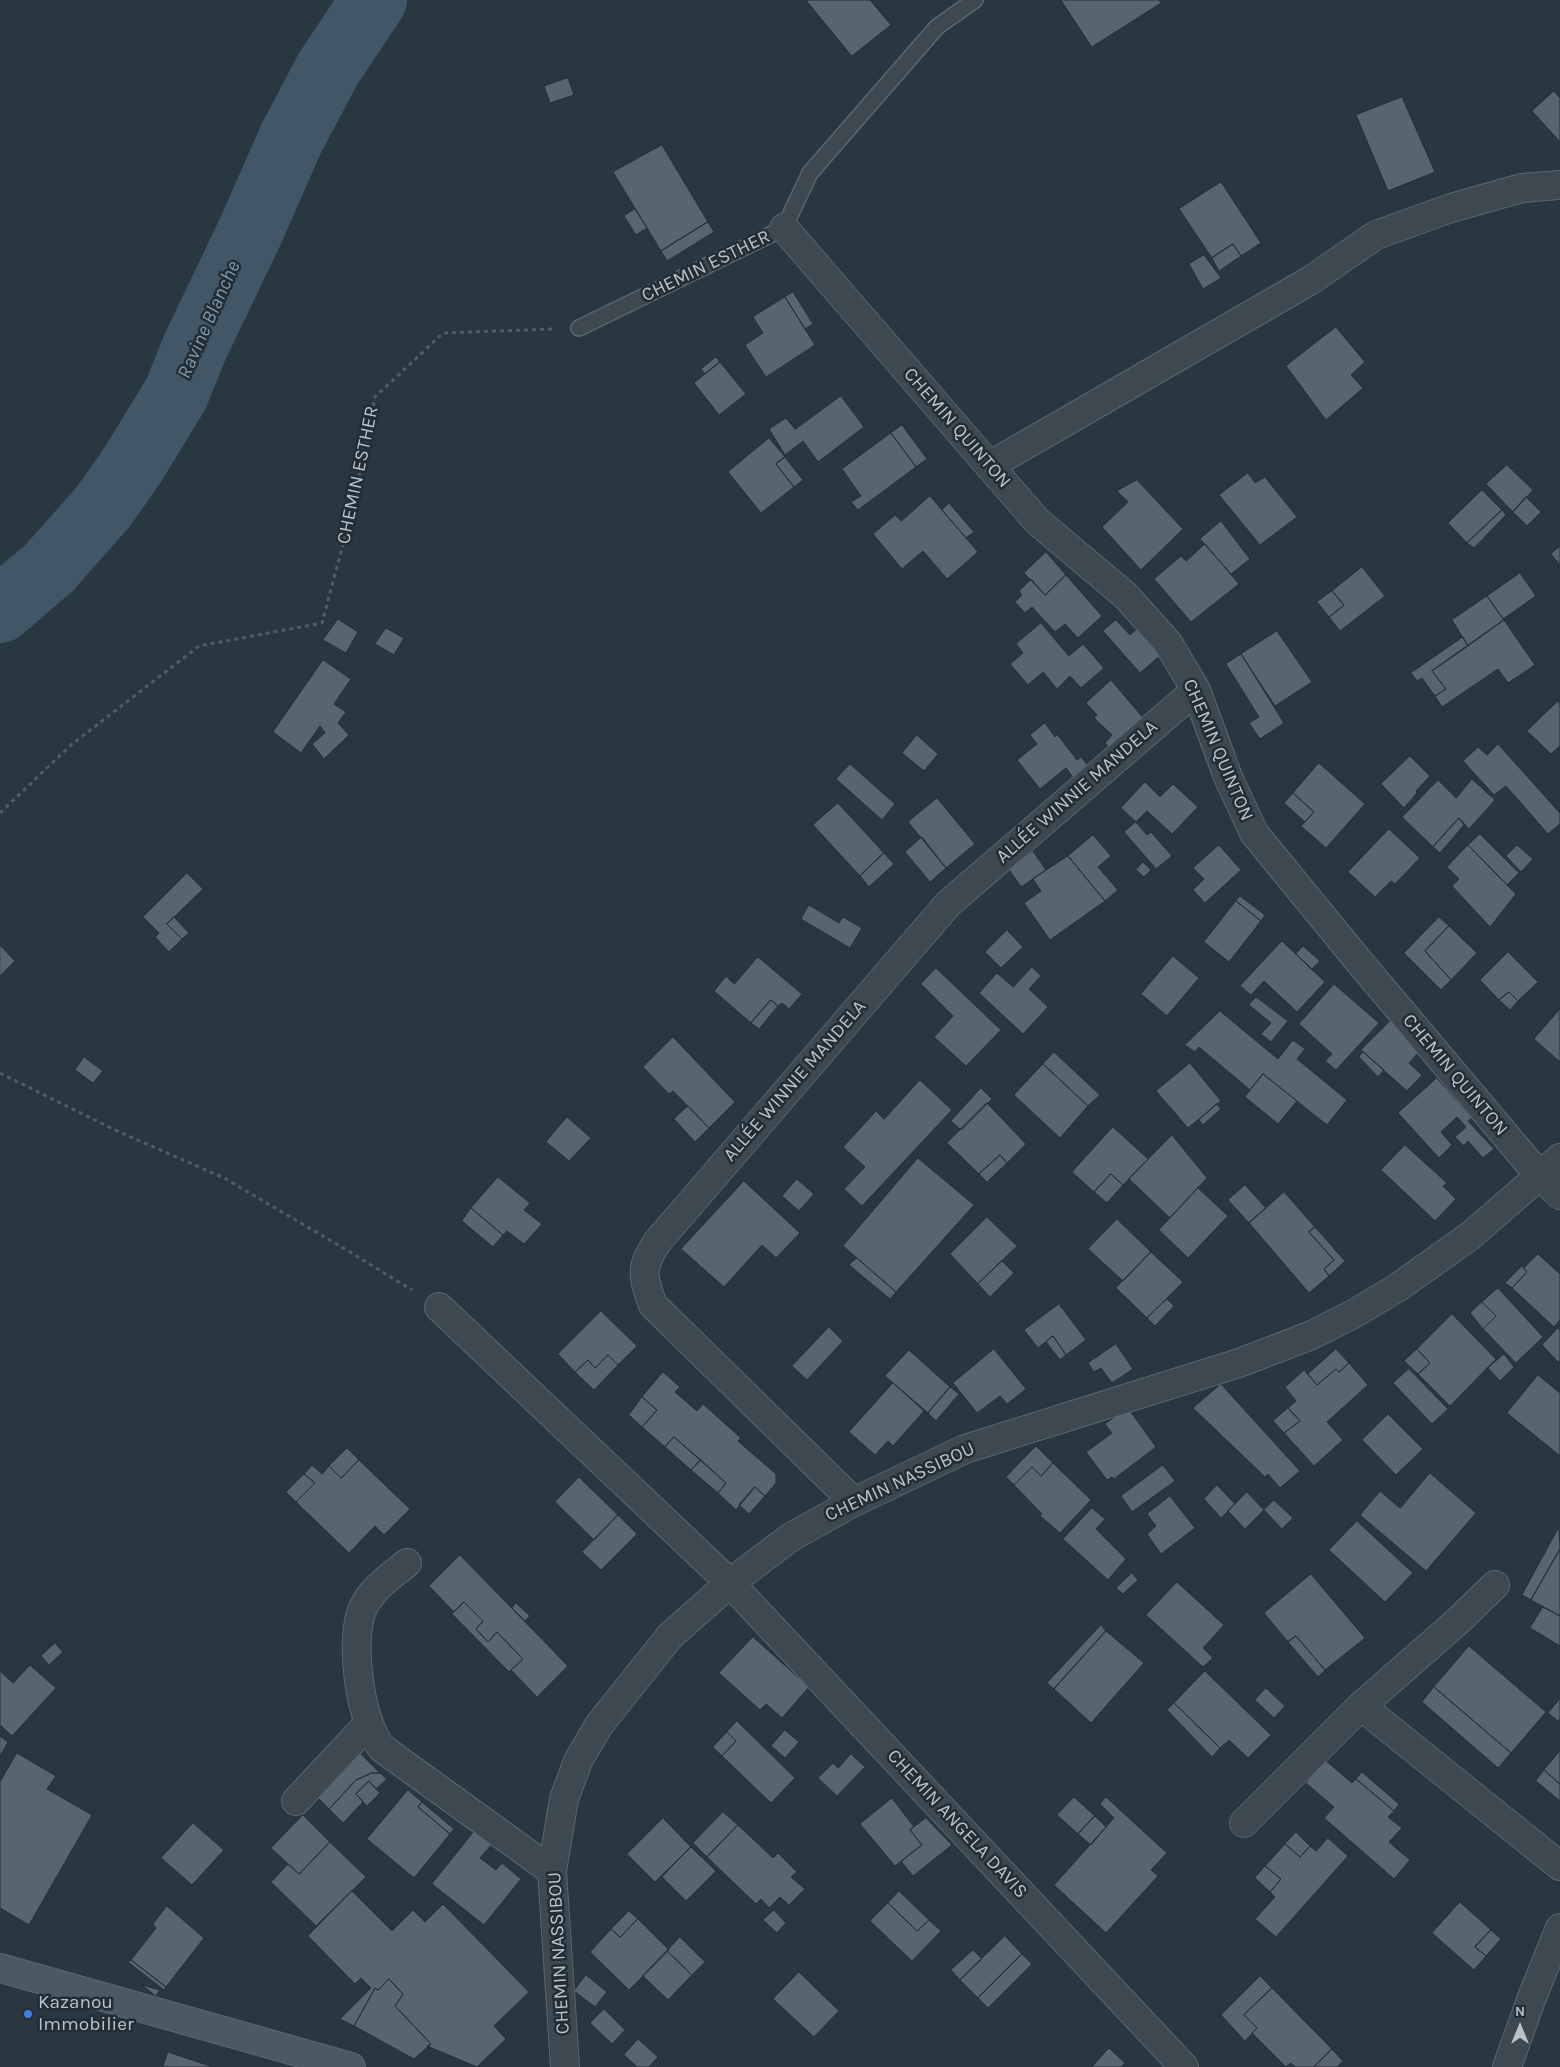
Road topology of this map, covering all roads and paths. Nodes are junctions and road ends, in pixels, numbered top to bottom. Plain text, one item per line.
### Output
1 (975, 0) edge
2 (1560, 185) edge
3 (784, 228) junction
4 (579, 328) joint
5 (989, 466) junction
6 (1196, 690) junction
7 (0, 813) edge
8 (0, 1073) edge
9 (1550, 1166) edge
10 (1560, 1195) edge
11 (439, 1307) joint
12 (854, 1502) junction
13 (407, 1563) dead end
14 (730, 1583) junction
15 (1495, 1585) dead end
16 (1361, 1706) junction
17 (368, 1724) junction
18 (296, 1801) dead end
19 (1244, 1823) dead end
20 (1560, 1866) edge
21 (552, 1871) junction
22 (1560, 1928) edge
23 (0, 1968) edge
24 (304, 2061) edge
25 (351, 2067) edge
26 (566, 2067) edge
27 (1184, 2067) edge
28 (1507, 2067) edge

1 - 3 lane, CHEMIN ESTHER
2 - 5 street
3 - 4 lane, CHEMIN ESTHER
3 - 5 street, CHEMIN QUINTON
4 - 7 path, CHEMIN ESTHER
5 - 6 street, CHEMIN QUINTON
6 - 9 street, CHEMIN QUINTON
6 - 12 street, ALLÉE WINNIE MANDELA
8 - 11 path
9 - 10 street, CHEMIN QUINTON
9 - 12 street, CHEMIN NASSIBOU
11 - 14 street, CHEMIN ANGELA DAVIS
12 - 14 street, CHEMIN NASSIBOU
13 - 17 street
14 - 21 street, CHEMIN NASSIBOU
14 - 27 street, CHEMIN ANGELA DAVIS
15 - 16 street
16 - 19 street
16 - 20 street
17 - 18 street
17 - 21 street
21 - 26 street, CHEMIN NASSIBOU
22 - 28 street
23 - 24 main road
24 - 25 main road

